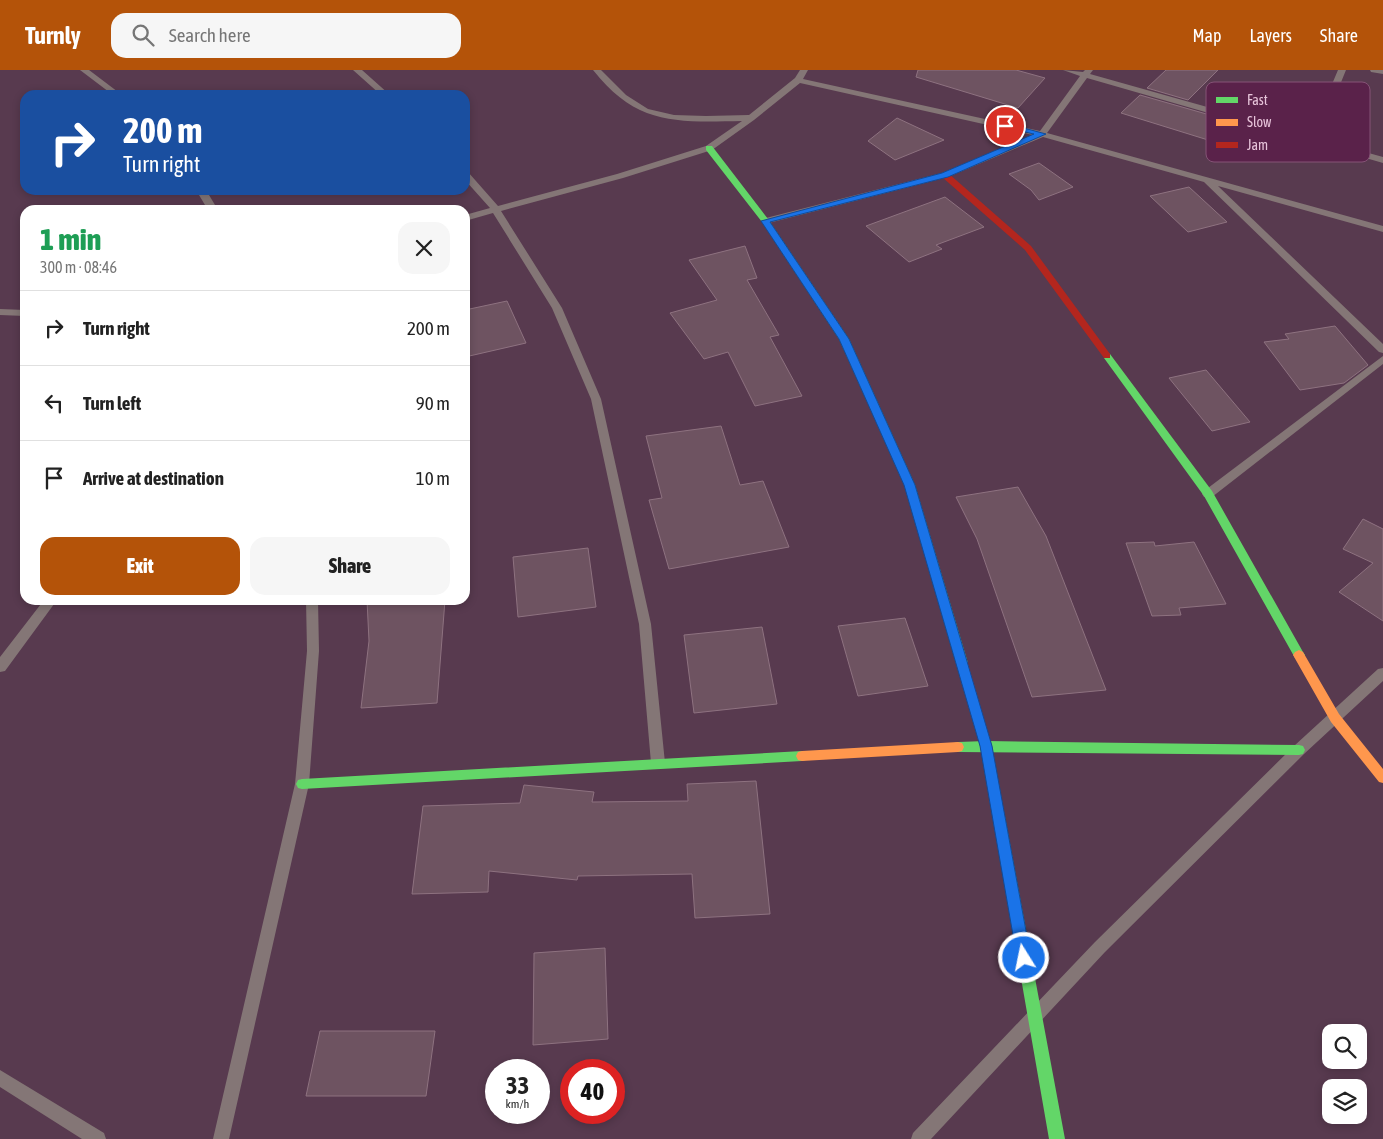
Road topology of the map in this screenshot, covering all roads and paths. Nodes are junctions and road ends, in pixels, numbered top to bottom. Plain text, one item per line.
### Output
1 (84, 70) edge
2 (357, 70) edge
3 (597, 70) edge
4 (804, 70) edge
5 (1067, 70) edge
6 (1342, 70) edge
7 (1374, 70) edge
8 (1383, 72) edge
9 (1087, 73) edge
10 (798, 80) junction
11 (1337, 82) edge
12 (111, 90) edge
13 (380, 90) edge
14 (1206, 108) edge
15 (751, 118) junction
16 (1042, 134) junction
17 (709, 148) junction
18 (1370, 156) edge
19 (1383, 160) edge
20 (945, 175) junction
21 (1206, 179) junction
22 (470, 180) edge
23 (495, 209) junction
24 (470, 216) edge
25 (765, 221) junction
26 (1383, 229) edge
27 (0, 312) edge
28 (20, 313) edge
29 (1383, 350) edge
30 (1383, 359) edge
31 (1208, 494) junction
32 (47, 605) edge
33 (312, 605) edge
34 (0, 667) edge
35 (1383, 673) edge
36 (1335, 718) junction
37 (986, 746) junction
38 (1299, 750) junction
39 (658, 763) junction
40 (1383, 778) edge
41 (302, 784) junction
42 (1034, 1016) junction
43 (0, 1078) edge
44 (98, 1139) edge
45 (221, 1139) edge
46 (920, 1139) edge
47 (1057, 1139) edge

1 - 12 street
2 - 13 street
3 - 15 street
4 - 10 street
5 - 9 street
6 - 11 street
7 - 8 street
9 - 14 street
9 - 16 street
10 - 15 street
10 - 16 street
15 - 17 street
16 - 20 street
16 - 21 street
17 - 23 street
17 - 25 street
18 - 19 street
20 - 25 street
20 - 31 street
21 - 26 street
21 - 29 street
22 - 23 street
23 - 24 street
23 - 39 street
25 - 37 street
27 - 28 street
30 - 31 street
31 - 36 street
32 - 34 street
33 - 41 street
35 - 36 street
36 - 38 street
36 - 40 street
37 - 38 street
37 - 39 street
37 - 42 street
38 - 42 street
39 - 41 street
41 - 45 street
42 - 46 street
42 - 47 street
43 - 44 street

